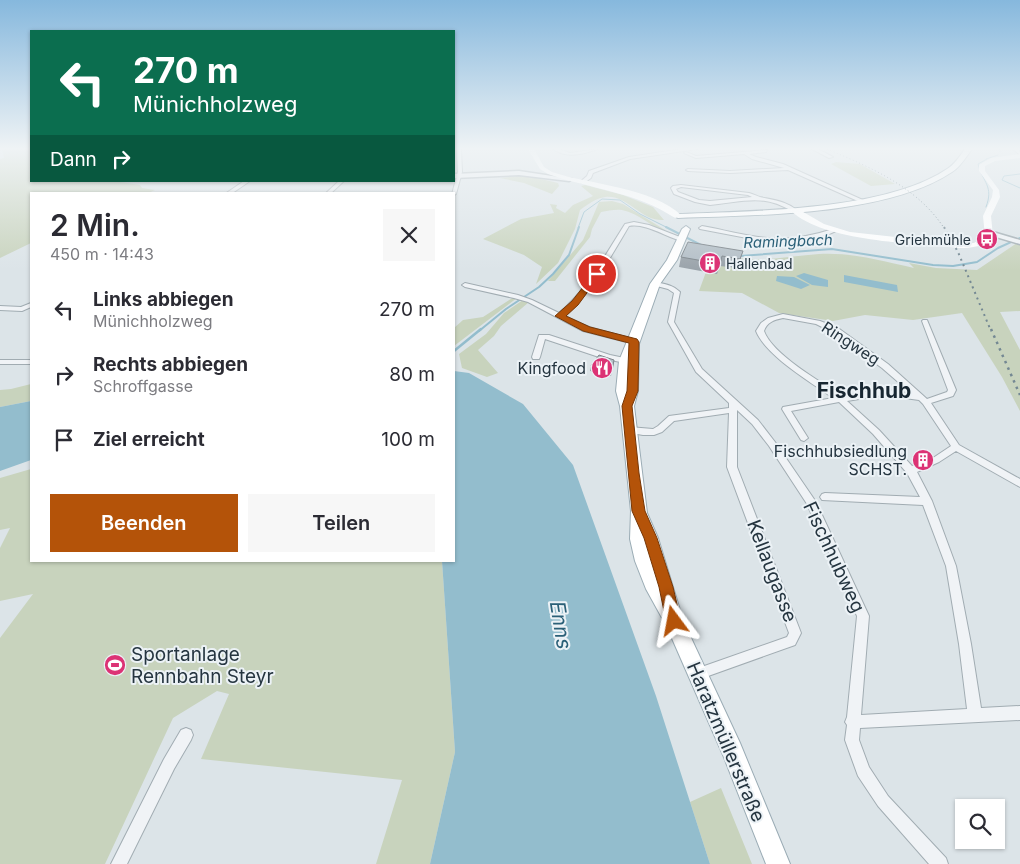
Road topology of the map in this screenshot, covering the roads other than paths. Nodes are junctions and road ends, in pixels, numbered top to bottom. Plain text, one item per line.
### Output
1 (612, 189) edge
2 (672, 189) edge
3 (710, 189) edge
4 (835, 189) edge
5 (908, 189) edge
6 (996, 189) edge
7 (756, 198) junction
8 (862, 201) junction
9 (796, 211) junction
10 (758, 214) junction
11 (681, 222) junction
12 (702, 228) dead end
13 (833, 230) junction
14 (989, 232) junction
15 (678, 238) junction
16 (1020, 242) edge
17 (655, 284) junction
18 (465, 285) dead end
19 (30, 305) edge
20 (0, 308) edge
21 (560, 316) junction
22 (925, 321) dead end
23 (634, 342) junction
24 (536, 357) dead end
25 (0, 362) edge
26 (30, 362) edge
27 (630, 362) junction
28 (840, 399) junction
29 (924, 400) junction
30 (732, 407) junction
31 (628, 430) junction
32 (804, 438) dead end
33 (956, 447) junction
34 (911, 472) junction
35 (1020, 483) edge
36 (825, 497) dead end
37 (927, 502) junction
38 (697, 674) junction
39 (1020, 713) edge
40 (975, 716) junction
41 (852, 722) junction
42 (186, 735) dead end
43 (119, 864) edge
44 (778, 864) edge
45 (940, 864) edge

1 - 11 main road
2 - 7 street
3 - 7 street
4 - 8 street
5 - 8 main road
6 - 14 main road
7 - 9 street
8 - 9 main road
9 - 10 main road
9 - 13 main road
10 - 11 main road
10 - 11 main road
11 - 15 main road, Haratzmüllerstraße
12 - 13 street
13 - 14 main road
14 - 16 street
15 - 17 main road, Haratzmüllerstraße
15 - 21 street
17 - 23 main road, Haratzmüllerstraße
17 - 30 street, Fischhubweg
18 - 21 street
19 - 20 street
21 - 23 street
22 - 29 street
23 - 27 main road, Haratzmüllerstraße
24 - 27 street
25 - 26 street
27 - 31 main road, Haratzmüllerstraße
28 - 29 street, Ringweg
28 - 29 street, Ringweg
28 - 32 street, Ringweg
28 - 34 street, Ringweg
29 - 33 street, Ringweg
30 - 31 street
30 - 38 street, Kellaugasse
30 - 41 street, Fischhubweg
31 - 38 main road, Haratzmüllerstraße
33 - 34 street
33 - 35 street
34 - 37 street, Ringweg
36 - 37 street, Fischhubweg
37 - 40 street, Ringweg
38 - 44 main road, Haratzmüllerstraße
39 - 40 street
40 - 41 street
41 - 45 street, Fischhubweg
42 - 43 street

